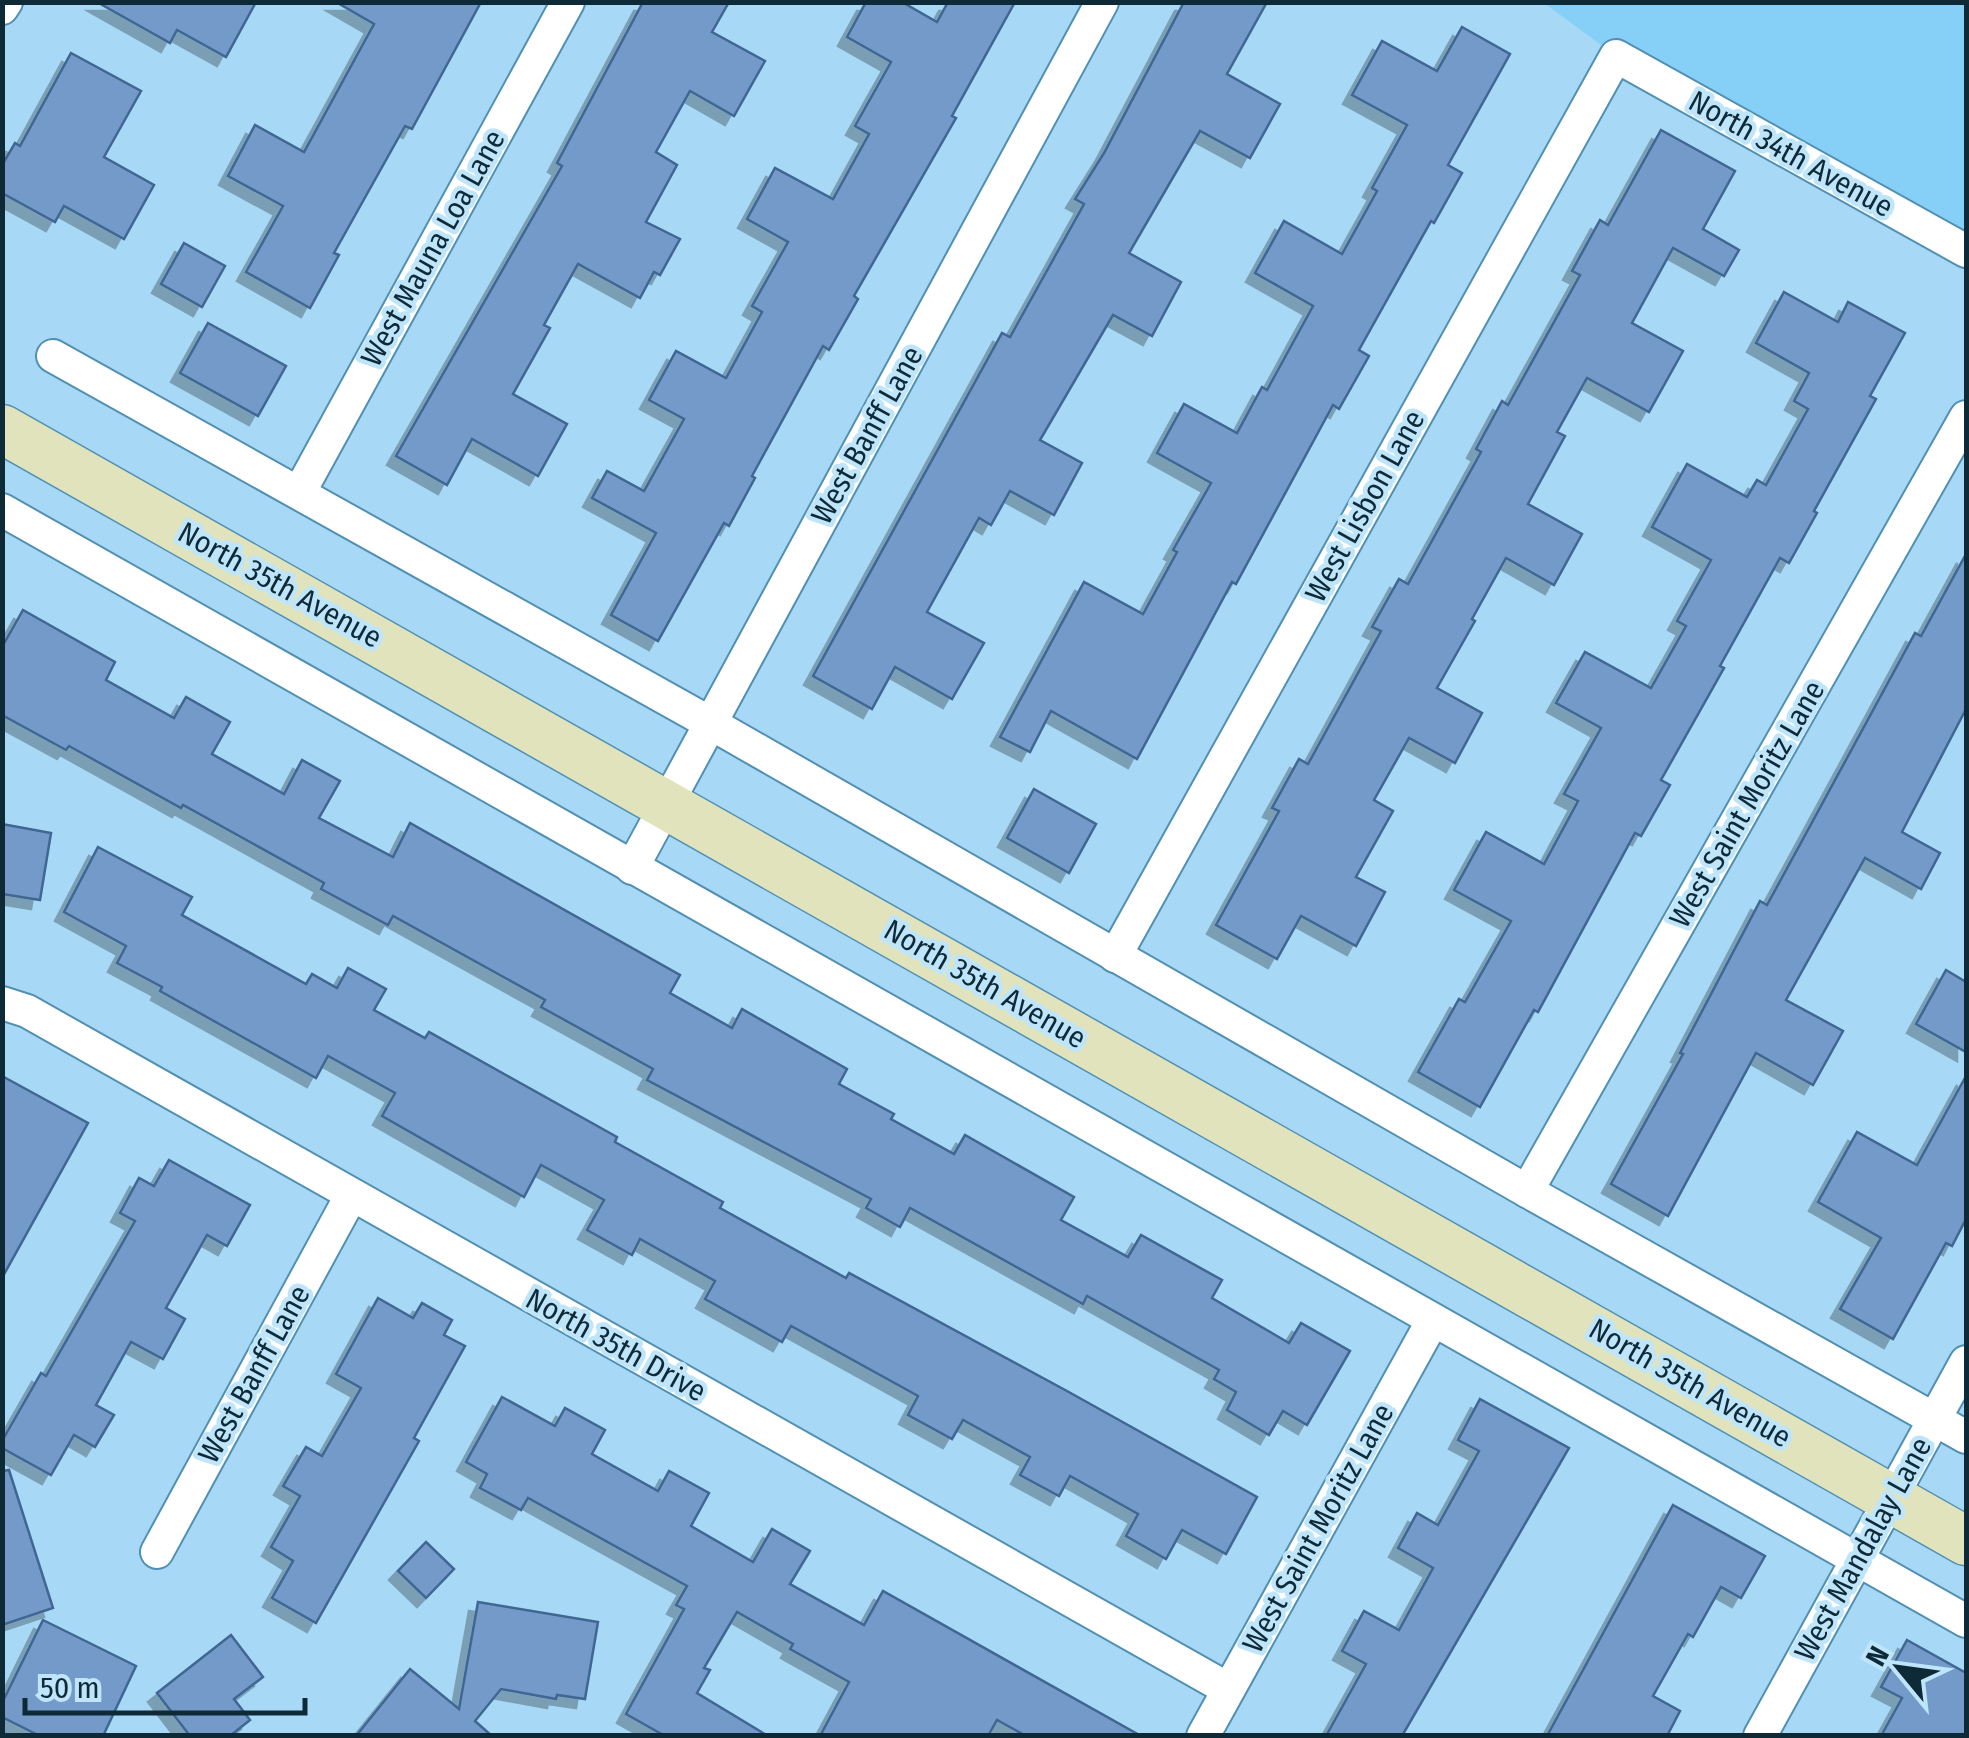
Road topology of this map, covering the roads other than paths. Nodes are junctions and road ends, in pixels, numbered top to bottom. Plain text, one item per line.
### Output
1 (568, 2) edge
2 (1102, 2) edge
3 (1616, 56) joint
4 (1966, 251) edge
5 (53, 356) dead end
6 (1966, 416) edge
7 (2, 428) edge
8 (298, 493) junction
9 (2, 510) edge
10 (710, 723) junction
11 (667, 804) junction
12 (632, 868) junction
13 (1115, 956) junction
14 (2, 1002) edge
15 (1528, 1191) junction
16 (352, 1196) junction
17 (1432, 1320) junction
18 (1966, 1362) edge
19 (1934, 1419) junction
20 (1966, 1438) edge
21 (1891, 1498) junction
22 (1966, 1541) edge
23 (157, 1552) dead end
24 (1857, 1558) junction
25 (1966, 1620) edge
26 (1228, 1689) junction
27 (1203, 1736) edge
28 (1760, 1736) edge

1 - 8 street, West Mauna Loa Lane
2 - 10 street, West Banff Lane
3 - 4 street, North 34th Avenue
3 - 13 street, West Lisbon Lane
5 - 8 street
6 - 15 street, West Saint Moritz Lane
7 - 11 main road, North 35th Avenue
8 - 10 street
9 - 12 street
10 - 11 street, West Banff Lane
10 - 13 street
11 - 12 street, West Banff Lane
11 - 21 main road, North 35th Avenue
12 - 17 street
13 - 15 street
14 - 16 street, North 35th Drive
15 - 19 street
16 - 23 street, West Banff Lane
16 - 26 street, North 35th Drive
17 - 24 street
17 - 26 street, West Saint Moritz Lane
18 - 19 street, West Mandalay Lane
19 - 20 street
19 - 21 street, West Mandalay Lane
21 - 22 main road, North 35th Avenue
21 - 24 street, West Mandalay Lane
24 - 25 street
24 - 28 street, West Mandalay Lane
26 - 27 street, West Saint Moritz Lane

